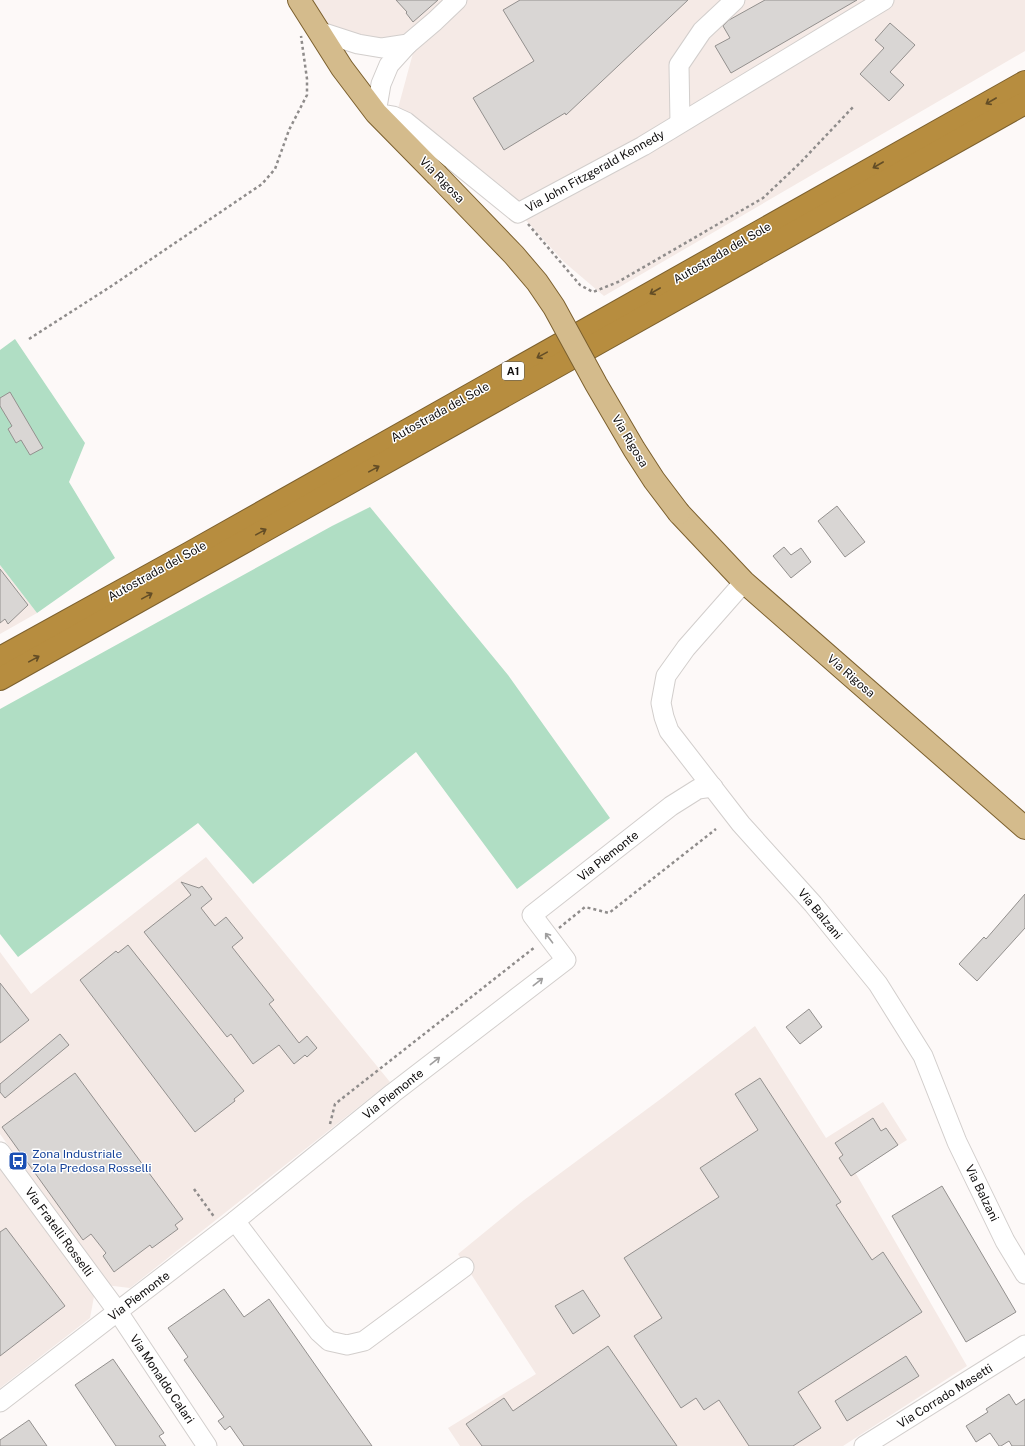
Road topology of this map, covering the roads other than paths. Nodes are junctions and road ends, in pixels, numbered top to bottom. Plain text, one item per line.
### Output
1 (299, 0) edge
2 (457, 0) edge
3 (735, 0) edge
4 (884, 0) edge
5 (309, 31) junction
6 (408, 44) junction
7 (1025, 82) edge
8 (1025, 103) edge
9 (376, 113) junction
10 (680, 123) junction
11 (744, 582) junction
12 (0, 658) edge
13 (0, 678) edge
14 (713, 787) junction
15 (1025, 828) edge
16 (0, 1152) edge
17 (236, 1221) junction
18 (464, 1267) dead end
19 (1025, 1274) edge
20 (118, 1312) junction
21 (1025, 1345) edge
22 (0, 1402) edge
23 (207, 1446) edge
24 (864, 1446) edge

1 - 5 main road, Via Rigosa
2 - 6 street
3 - 10 street
4 - 10 street, Via John Fitzgerald Kennedy
5 - 6 street
5 - 9 main road, Via Rigosa
6 - 9 street
7 -> 12 highway, Autostrada del Sole / A1
13 -> 8 highway, Autostrada del Sole / A1
9 - 10 street, Via John Fitzgerald Kennedy
9 - 11 main road, Via Rigosa, bridge
11 - 14 street, Via Balzani
11 - 15 main road, Via Rigosa
17 -> 14 street, Via Piemonte
14 - 19 street, Via Balzani
16 - 20 street, Via Fratelli Rosselli
17 - 18 street
17 - 20 street, Via Piemonte
20 - 22 street, Via Piemonte
20 - 23 street, Via Monaldo Calari
21 - 24 street, Via Corrado Masetti

